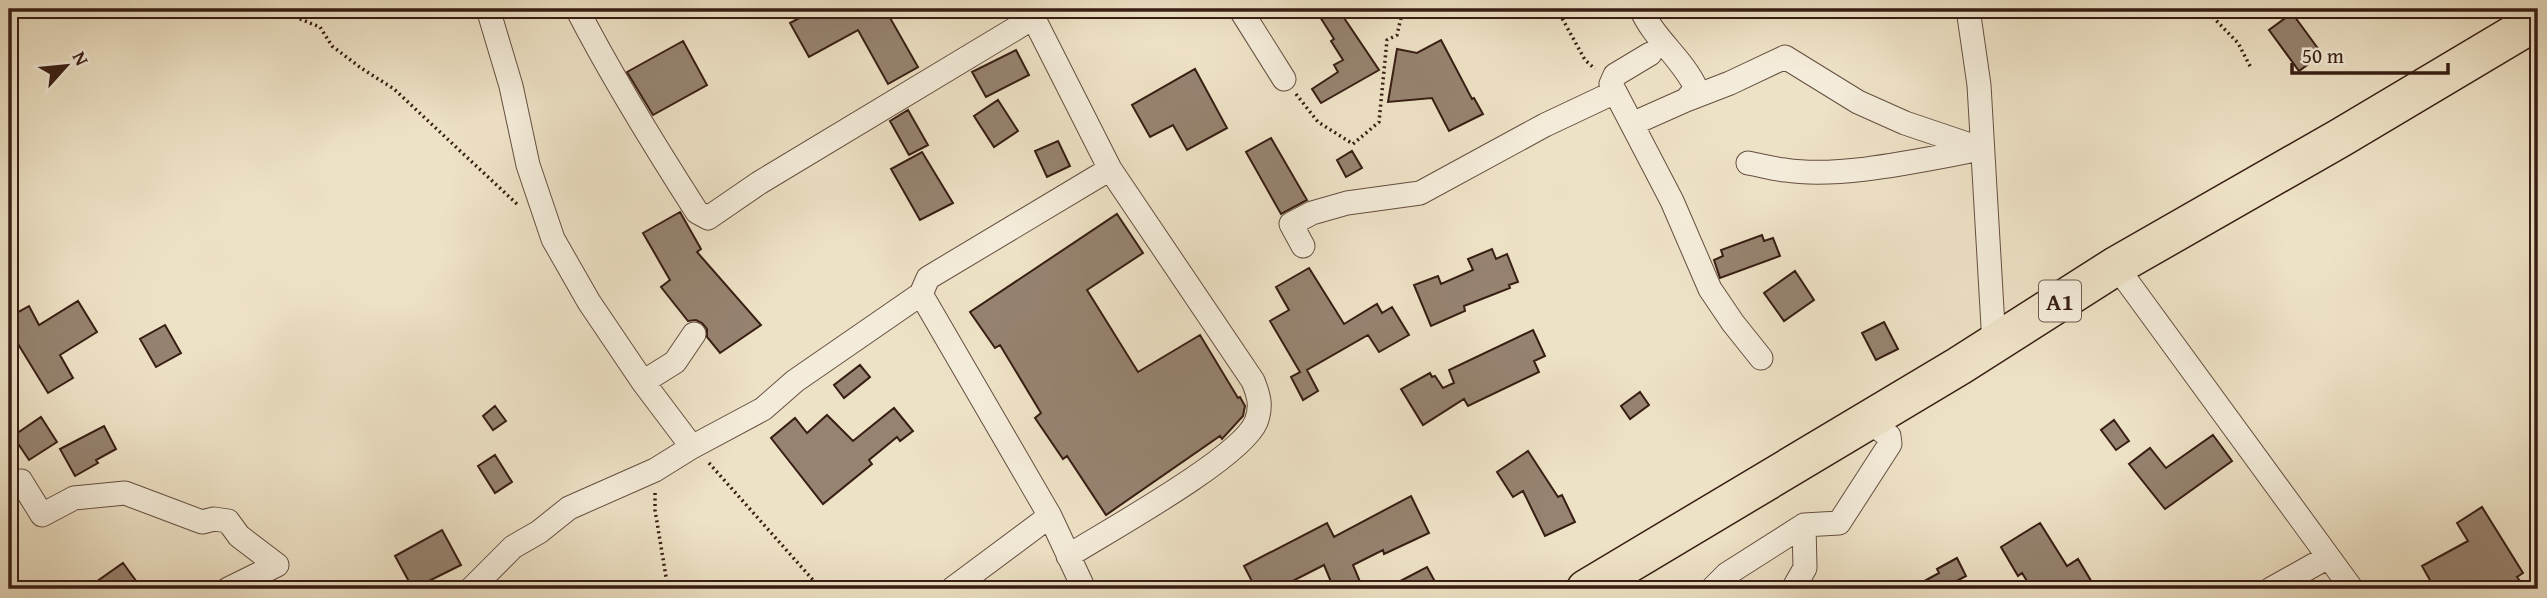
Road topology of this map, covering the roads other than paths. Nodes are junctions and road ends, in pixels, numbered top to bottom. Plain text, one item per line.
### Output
1 (488, 9) edge
2 (577, 9) edge
3 (1240, 9) edge
4 (1641, 9) edge
5 (1968, 9) edge
6 (1031, 13) edge
7 (2538, 20) edge
8 (1650, 54) dead end
9 (1284, 79) road end
10 (1613, 88) junction
11 (1686, 100) junction
12 (1632, 124) junction
13 (1982, 149) junction
14 (1748, 163) dead end
15 (1110, 169) junction
16 (1303, 246) dead end
17 (2116, 266) junction
18 (921, 294) junction
19 (694, 334) dead end
20 (1994, 344) junction
21 (1761, 358) dead end
22 (643, 382) junction
23 (1866, 420) junction
24 (692, 447) junction
25 (9, 488) edge
26 (1050, 516) junction
27 (1804, 526) junction
28 (1068, 556) junction
29 (2328, 557) junction
30 (228, 589) edge
31 (471, 589) edge
32 (952, 589) edge
33 (1084, 589) edge
34 (1586, 589) edge
35 (1712, 589) edge
36 (1793, 589) edge
37 (2272, 589) edge
38 (2352, 589) edge

1 - 22 street
2 - 6 street
3 - 9 street
4 - 11 street
5 - 13 street
6 - 15 street
7 - 17 highway, A1
8 - 10 street
10 - 12 street
10 - 16 street
11 - 12 street
11 - 13 street
12 - 21 street
13 - 14 street
13 - 20 street
15 - 18 street
15 - 28 street
17 - 20 highway, A1
17 - 29 street
18 - 24 street
18 - 26 street
19 - 22 street
20 - 23 highway, A1
22 - 24 street
23 - 27 street
23 - 34 highway, A1
24 - 31 street
25 - 30 street
26 - 28 street
26 - 32 street
27 - 35 street
27 - 36 street
28 - 33 street
29 - 37 street
29 - 38 street

